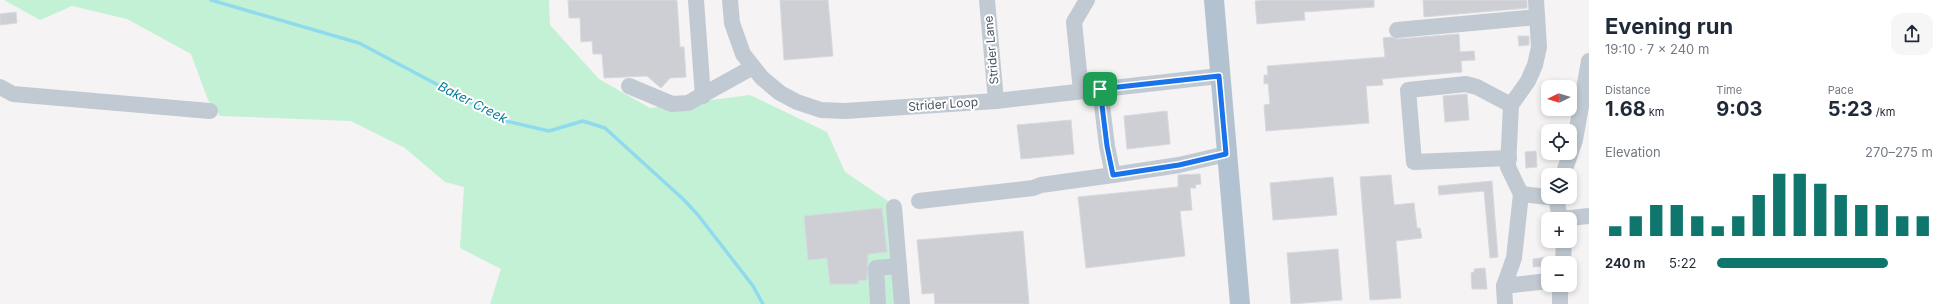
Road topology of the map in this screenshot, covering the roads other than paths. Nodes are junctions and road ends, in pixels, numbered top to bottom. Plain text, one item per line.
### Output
1 (696, 0) edge
2 (730, 0) edge
3 (987, 0) edge
4 (1087, 0) edge
5 (1214, 0) edge
6 (1536, 0) edge
7 (1537, 17) junction
8 (1397, 30) dead end
9 (1589, 61) edge
10 (753, 67) junction
11 (1219, 76) junction
12 (629, 86) dead end
13 (0, 87) edge
14 (1100, 89) junction
15 (1081, 91) junction
16 (703, 96) junction
17 (996, 101) junction
18 (1511, 105) junction
19 (210, 111) dead end
20 (1226, 154) junction
21 (1508, 158) junction
22 (1565, 168) edge
23 (1113, 175) junction
24 (1521, 194) junction
25 (1541, 195) edge
26 (919, 200) dead end
27 (894, 207) dead end
28 (1589, 216) edge
29 (1577, 217) edge
30 (899, 266) junction
31 (1541, 282) edge
32 (1504, 286) junction
33 (1560, 292) edge
34 (878, 304) edge
35 (902, 304) edge
36 (1240, 304) edge
37 (1505, 304) edge
38 (1560, 304) edge

1 - 16 street
2 - 10 street, Strider Loop
3 - 17 street, Strider Lane
4 - 15 street
5 - 11 main road
6 - 7 street
7 - 8 street
7 - 18 street
9 - 22 street
10 - 16 street
10 - 17 street, Strider Loop
11 - 14 street, Strider Loop
11 - 20 main road
12 - 16 street
13 - 19 street
14 - 15 street, Strider Loop
14 - 23 street
15 - 17 street, Strider Loop
18 - 21 street
18 - 21 street
20 - 23 street
20 - 36 main road
21 - 24 street
23 - 26 street
24 - 25 street
24 - 32 street
27 - 30 street
28 - 29 street
30 - 34 street
30 - 35 street
31 - 32 street
32 - 37 street
33 - 38 street

